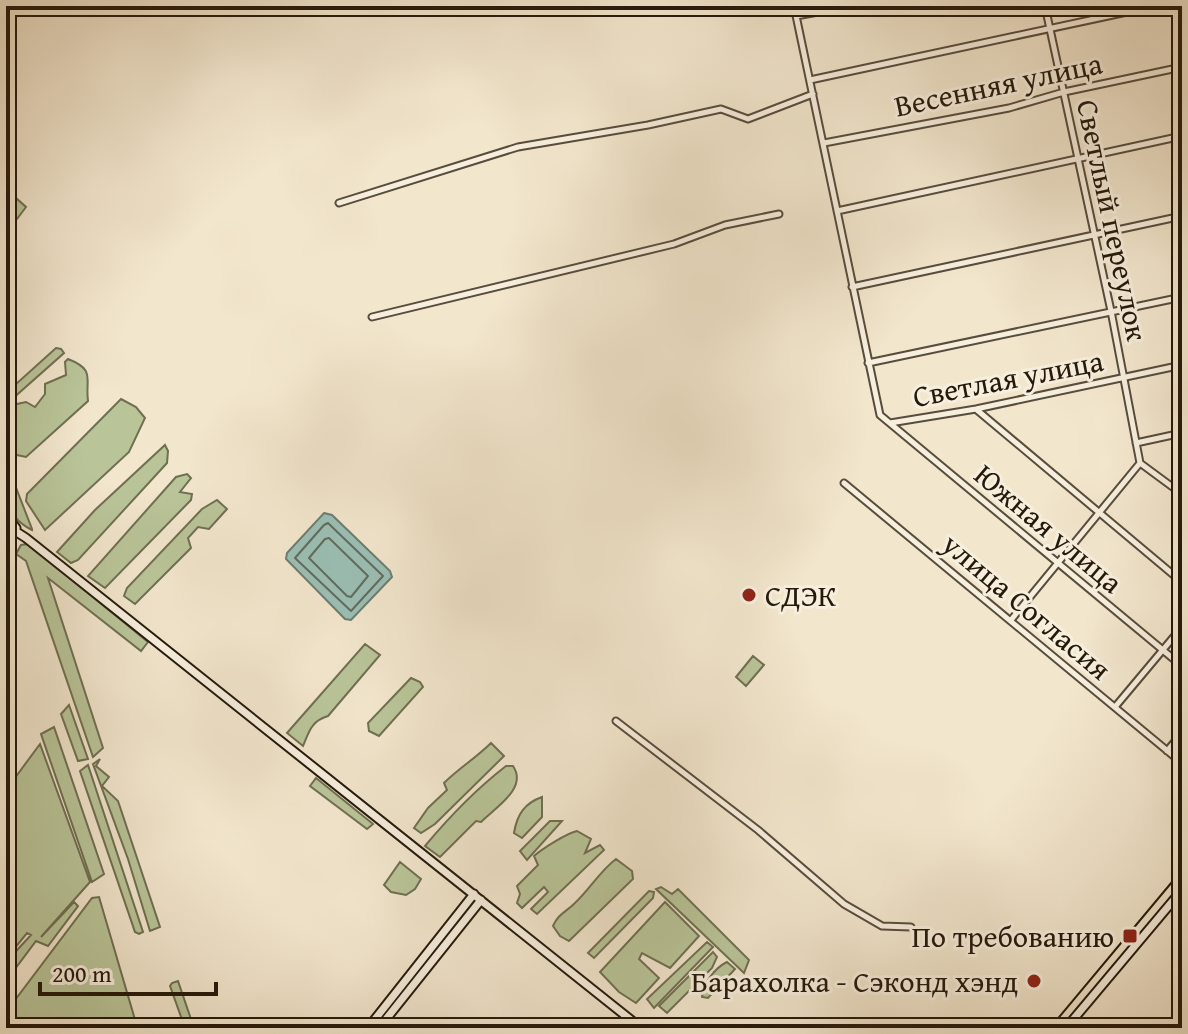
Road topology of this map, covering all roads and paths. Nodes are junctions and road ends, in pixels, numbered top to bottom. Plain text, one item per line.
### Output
1 (794, 6) edge
2 (851, 6) edge
3 (1045, 6) edge
4 (1155, 6) edge
5 (796, 16) junction
6 (1051, 30) junction
7 (1182, 67) edge
8 (810, 80) junction
9 (1064, 92) junction
10 (813, 94) junction
11 (1182, 136) edge
12 (824, 143) junction
13 (1079, 158) junction
14 (339, 203) dead end
15 (837, 211) junction
16 (779, 214) dead end
17 (1182, 216) edge
18 (1094, 234) junction
19 (852, 287) junction
20 (1182, 297) edge
21 (1111, 311) junction
22 (372, 317) dead end
23 (868, 363) junction
24 (1182, 365) edge
25 (1123, 377) junction
26 (976, 409) junction
27 (889, 424) junction
28 (1182, 433) edge
29 (1136, 443) junction
30 (6, 462) edge
31 (1140, 463) junction
32 (844, 483) dead end
33 (6, 488) edge
34 (1182, 494) edge
35 (1099, 513) junction
36 (6, 515) edge
37 (6, 525) edge
38 (26, 538) junction
39 (1058, 565) junction
40 (1182, 582) edge
41 (1011, 620) junction
42 (1182, 627) edge
43 (1163, 651) junction
44 (1182, 666) edge
45 (1115, 707) junction
46 (616, 721) dead end
47 (1182, 733) edge
48 (1167, 751) junction
49 (1182, 763) edge
50 (1182, 890) edge
51 (477, 897) junction
52 (911, 927) dead end
53 (368, 1028) edge
54 (379, 1028) edge
55 (641, 1028) edge
56 (1066, 1028) edge

1 - 5 street
2 - 5 street
3 - 6 street, Светлый переулок
4 - 6 street
5 - 8 street
6 - 8 street
6 - 9 street, Светлый переулок
7 - 9 street, Весенняя улица
8 - 10 street
9 - 12 street, Весенняя улица
9 - 13 street, Светлый переулок
10 - 12 street
10 - 14 street
11 - 13 street
12 - 15 street
13 - 15 street
13 - 18 street, Светлый переулок
15 - 19 street
16 - 22 street
17 - 18 street
18 - 19 street
18 - 21 street, Светлый переулок
19 - 23 street
20 - 21 street
21 - 23 street
21 - 25 street, Светлый переулок
23 - 27 street
24 - 25 street, Светлая улица
25 - 26 street, Светлая улица
25 - 29 street, Светлый переулок
26 - 27 street, Светлая улица
26 - 35 street
27 - 39 street, Южная улица
28 - 29 street
29 - 31 street, Светлый переулок
30 - 33 main road
31 - 34 street
31 - 35 street
32 - 41 street, улица Согласия
35 - 39 street
35 - 40 street
36 - 38 main road
37 - 38 main road
38 - 51 main road
39 - 41 street
39 - 43 street, Южная улица
41 - 45 street, улица Согласия
42 - 43 street
43 - 44 street, Южная улица
43 - 45 street
45 - 48 street, улица Согласия
46 - 52 street
47 - 48 street
48 - 49 street, улица Согласия
50 - 56 main road
51 - 53 main road
51 - 54 main road
51 - 55 main road

